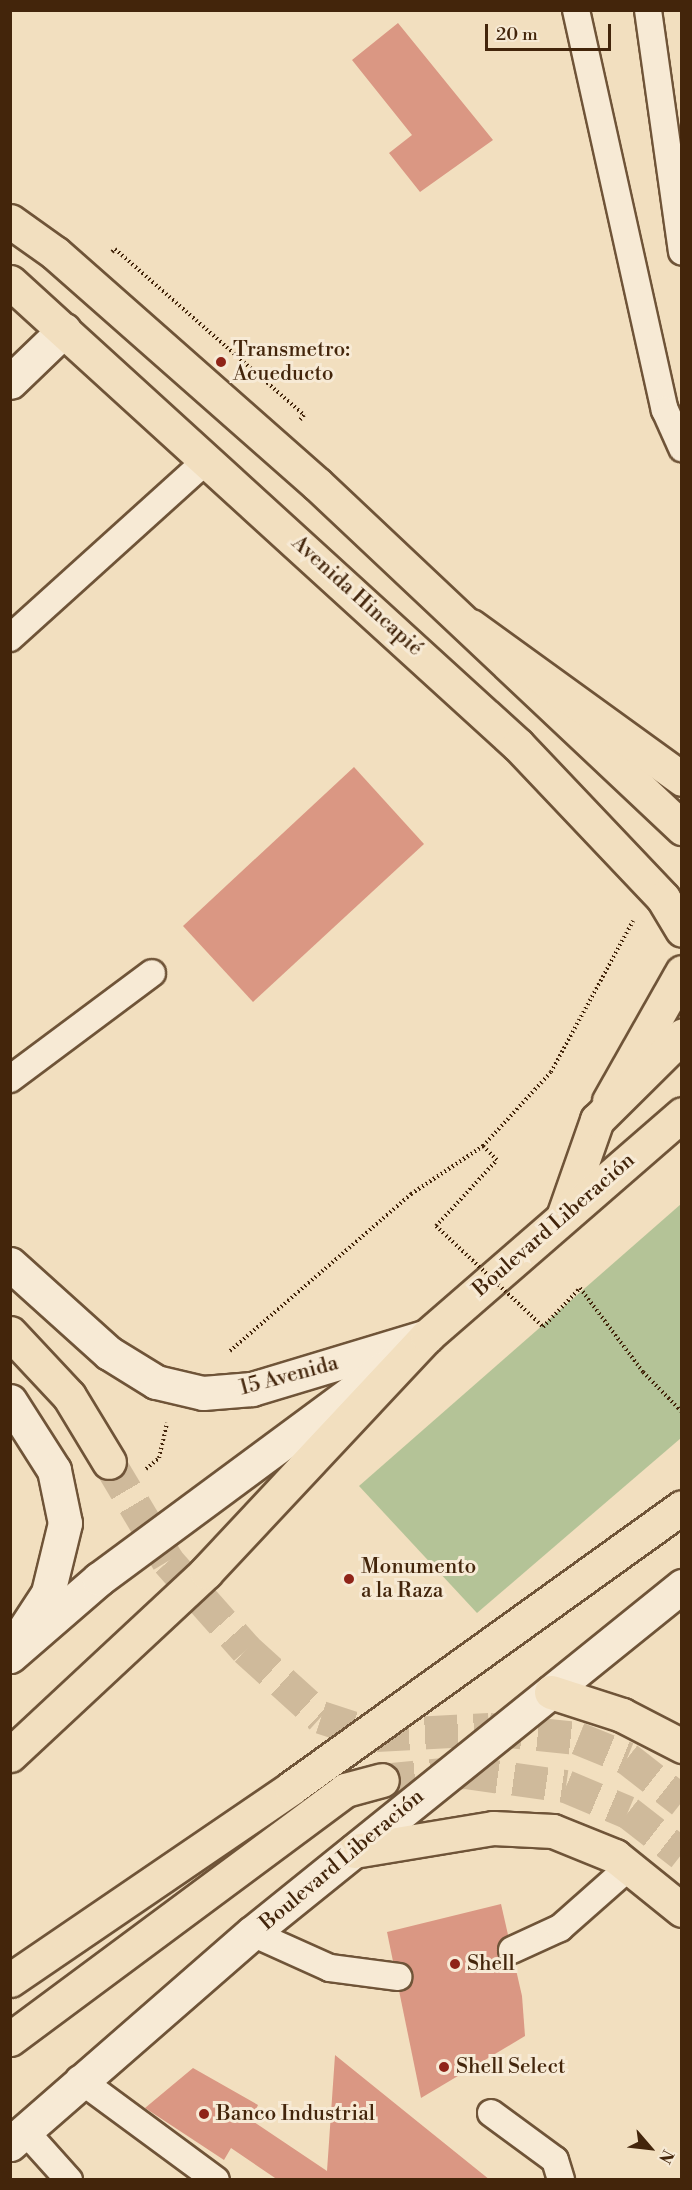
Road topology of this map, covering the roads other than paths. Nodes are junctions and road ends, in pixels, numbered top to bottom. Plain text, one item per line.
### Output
1 (576, 10) edge
2 (648, 10) edge
3 (10, 221) edge
4 (681, 252) edge
5 (10, 282) edge
6 (64, 330) junction
7 (10, 382) edge
8 (681, 448) edge
9 (207, 460) junction
10 (471, 626) junction
11 (10, 638) edge
12 (681, 778) edge
13 (681, 828) edge
14 (681, 930) edge
15 (681, 972) edge
16 (152, 973) dead end
17 (681, 1036) edge
18 (10, 1079) edge
19 (681, 1114) edge
20 (597, 1120) junction
21 (563, 1216) junction
22 (10, 1264) edge
23 (10, 1333) edge
24 (427, 1336) junction
25 (10, 1401) edge
26 (109, 1462) tunnel mouth
27 (681, 1507) edge
28 (681, 1586) edge
29 (10, 1651) edge
30 (10, 1656) edge
31 (551, 1692) junction
32 (681, 1746) edge
33 (10, 1755) edge
34 (382, 1780) tunnel mouth
35 (354, 1851) junction
36 (629, 1867) junction
37 (681, 1910) edge
38 (252, 1933) junction
39 (512, 1950) dead end
40 (398, 1977) dead end
41 (10, 1980) edge
42 (10, 2039) edge
43 (79, 2079) junction
44 (491, 2113) dead end
45 (18, 2137) edge
46 (69, 2180) edge
47 (216, 2180) edge
48 (561, 2180) edge

1 - 8 lane
2 - 4 lane
3 - 10 main road
5 - 6 main road, Avenida Hincapié
6 - 7 main road
6 - 9 main road, Avenida Hincapié
9 - 11 lane
9 - 14 main road, Avenida Hincapié
10 - 12 main road
10 - 13 main road
15 - 20 main road
16 - 18 lane
17 - 20 main road
19 - 21 main road, Boulevard Liberación
20 - 21 main road
21 - 24 main road, Boulevard Liberación
22 - 24 main road, 15 Avenida
23 - 26 main road
24 - 30 main road, Boulevard Liberación
24 - 33 main road, Boulevard Liberación
25 - 29 main road
27 - 41 main road
28 - 31 main road, Boulevard Liberación
31 - 32 main road
31 - 35 main road, Boulevard Liberación
34 - 42 main road
35 - 36 main road
35 - 38 main road, Boulevard Liberación
36 - 37 main road
36 - 39 lane
38 - 40 lane
38 - 43 main road, Boulevard Liberación
43 - 45 main road, Boulevard Liberación
43 - 47 lane
44 - 48 lane
45 - 46 lane

